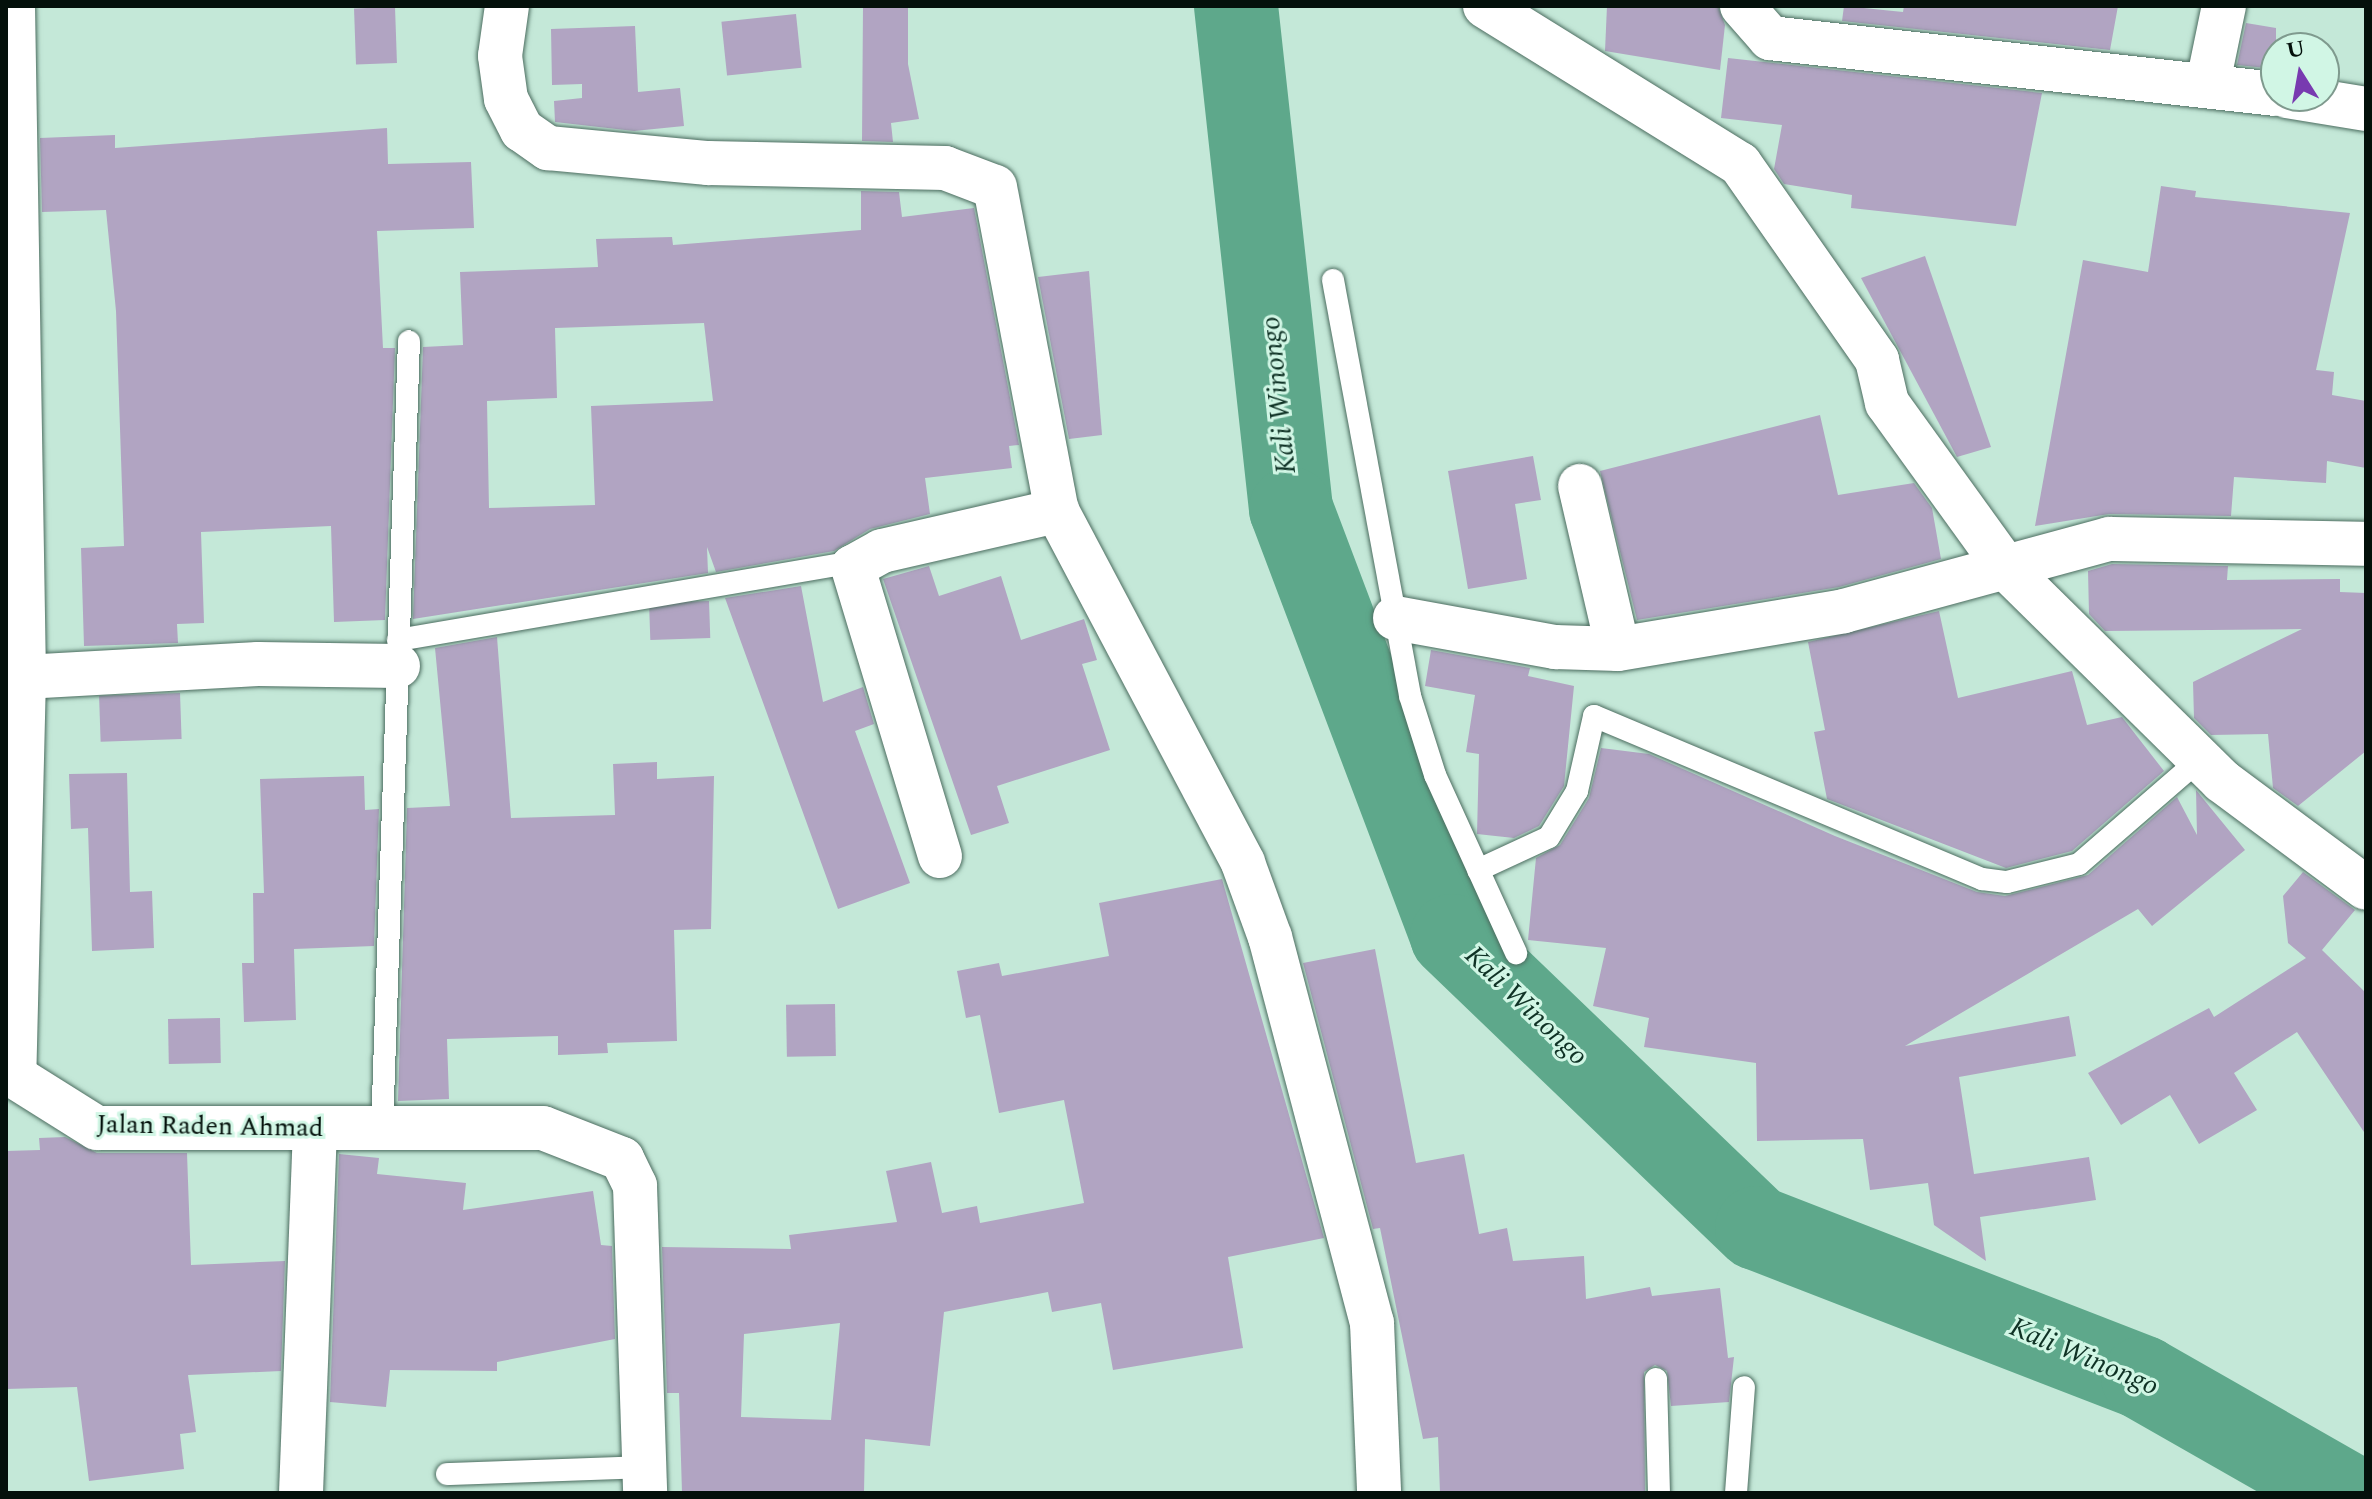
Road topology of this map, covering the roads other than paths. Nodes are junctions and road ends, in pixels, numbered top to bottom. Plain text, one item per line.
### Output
1 (13, 6) edge
2 (507, 6) edge
3 (1485, 6) edge
4 (1742, 6) edge
5 (2224, 6) edge
6 (2208, 83) junction
7 (2260, 91) edge
8 (2340, 105) edge
9 (2366, 109) edge
10 (1333, 280) dead end
11 (409, 341) dead end
12 (1580, 486) dead end
13 (1057, 511) junction
14 (2366, 544) edge
15 (2023, 561) junction
16 (855, 562) junction
17 (1395, 618) junction
18 (1618, 649) junction
19 (398, 653) junction
20 (24, 677) junction
21 (2199, 760) junction
22 (940, 856) dead end
23 (1478, 870) junction
24 (2366, 888) edge
25 (1516, 953) dead end
26 (10, 1080) edge
27 (315, 1129) junction
28 (382, 1129) junction
29 (1656, 1379) dead end
30 (1744, 1387) dead end
31 (447, 1474) dead end
32 (644, 1480) edge
33 (301, 1493) edge
34 (1379, 1493) edge
35 (1659, 1493) edge
36 (1736, 1493) edge

1 - 20 street, Jalan Raden Ahmad
2 - 13 street
3 - 15 street
4 - 6 street
5 - 6 street
6 - 7 street
8 - 9 street
10 - 17 lane
11 - 19 lane
12 - 18 street
13 - 16 street
13 - 34 street
14 - 15 street
15 - 18 street
15 - 21 street
16 - 19 lane
16 - 22 street
17 - 18 street
17 - 23 lane
19 - 20 street
19 - 28 lane
20 - 26 street, Jalan Raden Ahmad
21 - 23 lane
21 - 24 street
23 - 25 lane
26 - 27 street, Jalan Raden Ahmad
27 - 28 street, Jalan Raden Ahmad
27 - 33 street
28 - 32 street, Jalan Raden Ahmad
29 - 35 lane
30 - 36 lane
31 - 32 lane

